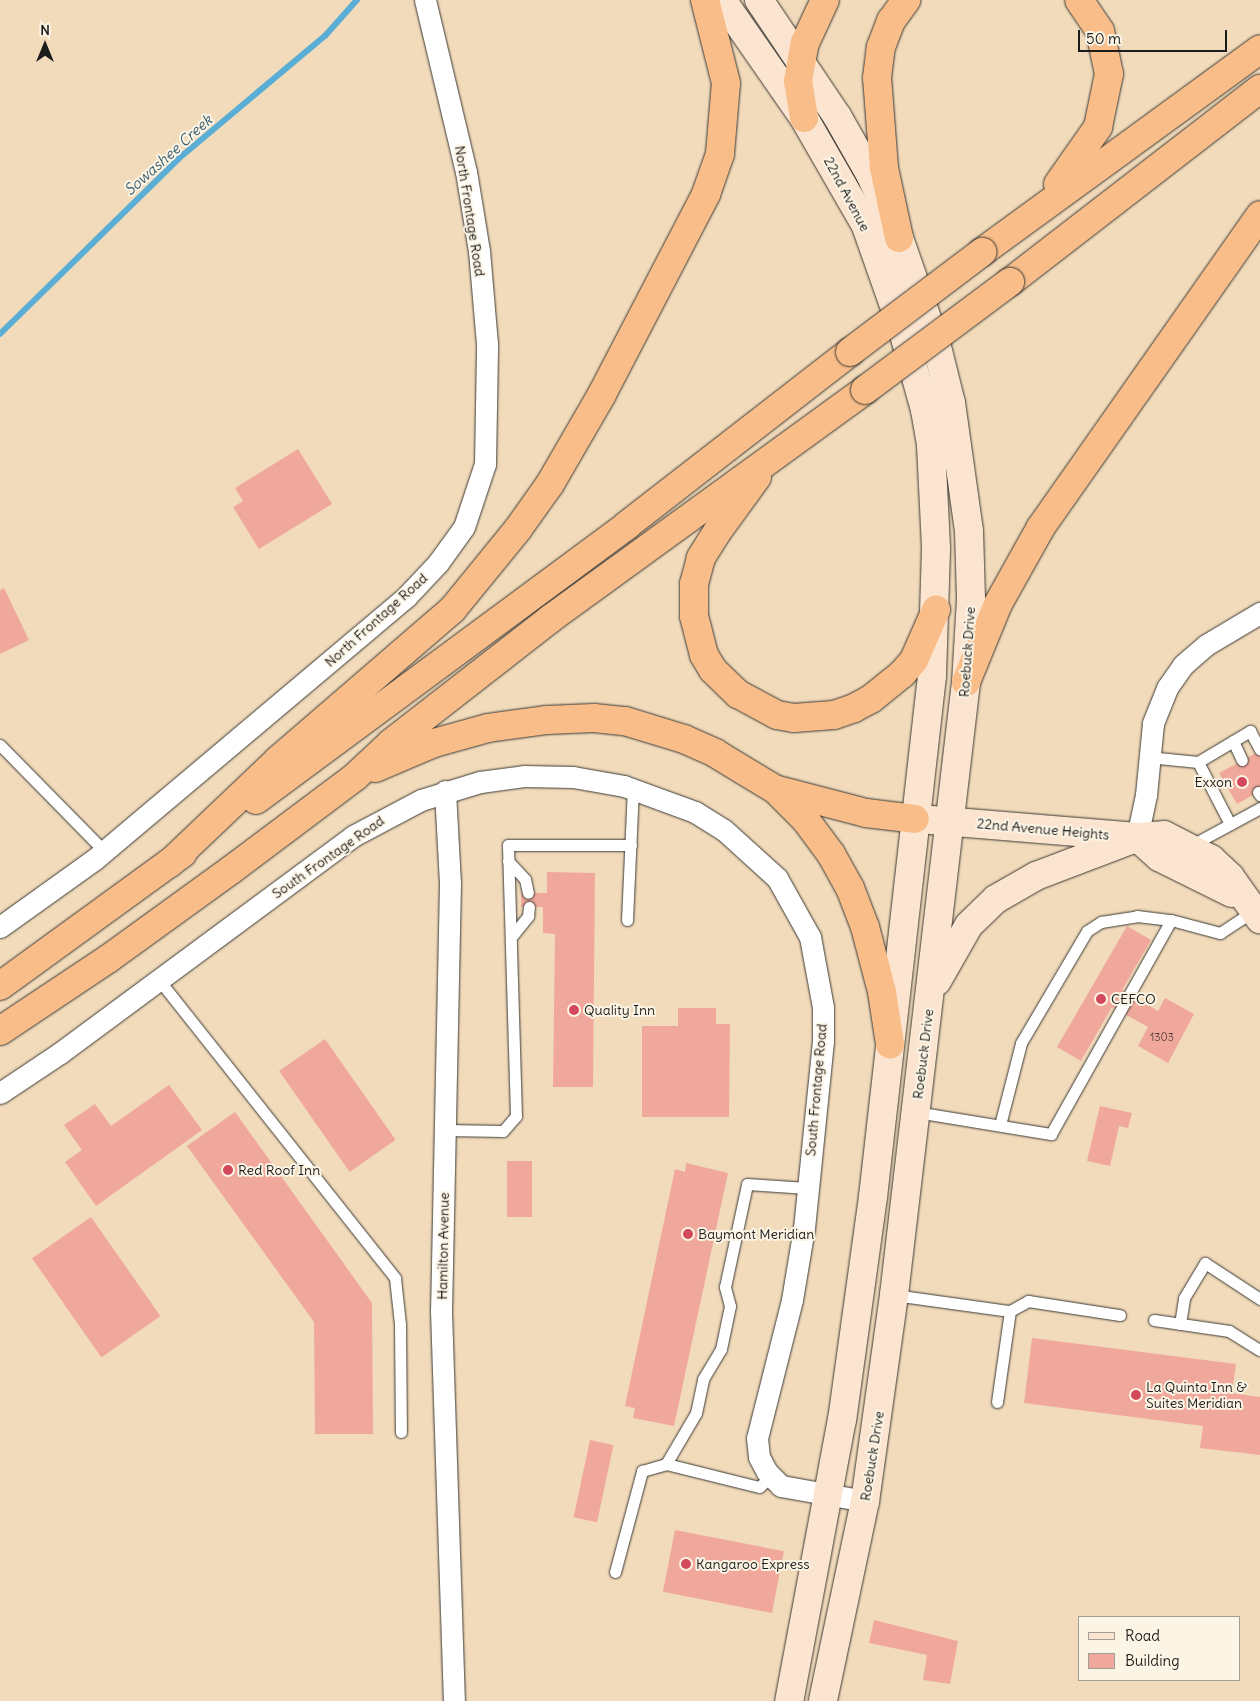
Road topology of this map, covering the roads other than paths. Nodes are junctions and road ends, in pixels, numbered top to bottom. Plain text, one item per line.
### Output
1 (425, 0) edge
2 (704, 0) edge
3 (722, 0) edge
4 (759, 0) edge
5 (824, 0) edge
6 (906, 0) edge
7 (1079, 0) edge
8 (1260, 49) edge
9 (802, 62) junction
10 (1260, 89) edge
11 (804, 118) junction
12 (1039, 207) junction
13 (1260, 215) edge
14 (899, 238) junction
15 (951, 403) joint
16 (775, 453) junction
17 (936, 610) junction
18 (1260, 613) edge
19 (966, 682) junction
20 (1233, 741) junction
21 (0, 745) edge
22 (1260, 750) edge
23 (1148, 757) junction
24 (1242, 760) dead end
25 (1198, 762) junction
26 (356, 776) junction
27 (633, 789) junction
28 (776, 790) junction
29 (445, 791) junction
30 (1260, 808) edge
31 (915, 820) junction
32 (949, 821) junction
33 (1230, 824) junction
34 (1137, 837) junction
35 (631, 845) junction
36 (1190, 846) junction
37 (104, 851) junction
38 (508, 861) junction
39 (170, 863) junction
40 (528, 893) dead end
41 (529, 907) dead end
42 (1254, 909) edge
43 (627, 920) dead end
44 (1171, 920) junction
45 (0, 927) edge
46 (512, 936) junction
47 (159, 980) junction
48 (0, 986) edge
49 (930, 995) junction
50 (0, 1031) edge
51 (890, 1044) junction
52 (0, 1093) edge
53 (916, 1112) junction
54 (1000, 1125) junction
55 (445, 1130) junction
56 (808, 1188) junction
57 (894, 1295) junction
58 (1260, 1298) edge
59 (1010, 1311) junction
60 (1120, 1315) dead end
61 (1154, 1320) dead end
62 (1180, 1324) junction
63 (1260, 1350) edge
64 (997, 1402) dead end
65 (401, 1432) dead end
66 (666, 1464) junction
67 (771, 1476) junction
68 (829, 1495) junction
69 (865, 1501) junction
70 (615, 1572) dead end
71 (454, 1701) edge
72 (789, 1701) edge
73 (823, 1701) edge

1 - 37 street, North Frontage Road
2 - 39 highway
3 - 11 main road, 22nd Avenue
4 - 9 main road, 22nd Avenue
5 - 9 highway
6 - 14 highway
7 - 12 highway
8 - 12 highway
9 - 11 highway
9 - 14 main road, 22nd Avenue
10 - 16 highway, bridge
11 - 17 main road, 22nd Avenue
12 - 39 highway, bridge
13 - 19 highway
14 - 15 main road, 22nd Avenue
15 - 19 main road, Roebuck Drive
16 - 17 highway
16 - 26 highway
17 - 31 main road
18 - 23 street
19 - 32 main road, Roebuck Drive
20 - 22 lane
20 - 24 lane
20 - 25 lane
21 - 37 lane
23 - 25 lane
23 - 34 street
25 - 33 lane
26 - 28 highway
26 - 50 highway
27 - 29 street, South Frontage Road
27 - 35 lane
27 - 56 street, South Frontage Road
28 - 31 highway
28 - 51 highway
29 - 47 street, South Frontage Road
29 - 55 street, Hamilton Avenue
30 - 33 lane
31 - 32 main road, 22nd Avenue Heights
31 - 51 main road
32 - 34 main road, 22nd Avenue Heights
32 - 49 main road, Roebuck Drive
33 - 36 lane
34 - 36 main road, 22nd Avenue Heights
34 - 42 main road
34 - 49 main road
35 - 38 lane
35 - 43 lane
36 - 42 main road, 22nd Avenue Heights
37 - 45 street, North Frontage Road
38 - 40 lane
38 - 46 lane
39 - 48 highway
41 - 46 lane
42 - 44 lane
44 - 54 lane
44 - 54 lane
46 - 55 lane
47 - 52 street, South Frontage Road
47 - 65 lane
49 - 53 main road, Roebuck Drive
51 - 68 main road
53 - 54 lane
53 - 57 main road, Roebuck Drive
55 - 71 street, Hamilton Avenue
56 - 66 lane
56 - 67 street, South Frontage Road
57 - 59 lane
57 - 69 main road, Roebuck Drive
58 - 62 lane
59 - 60 lane
59 - 64 lane
61 - 62 lane
62 - 63 lane
66 - 67 lane
66 - 70 lane
67 - 68 street
68 - 69 street
68 - 72 main road
69 - 73 main road, Roebuck Drive

